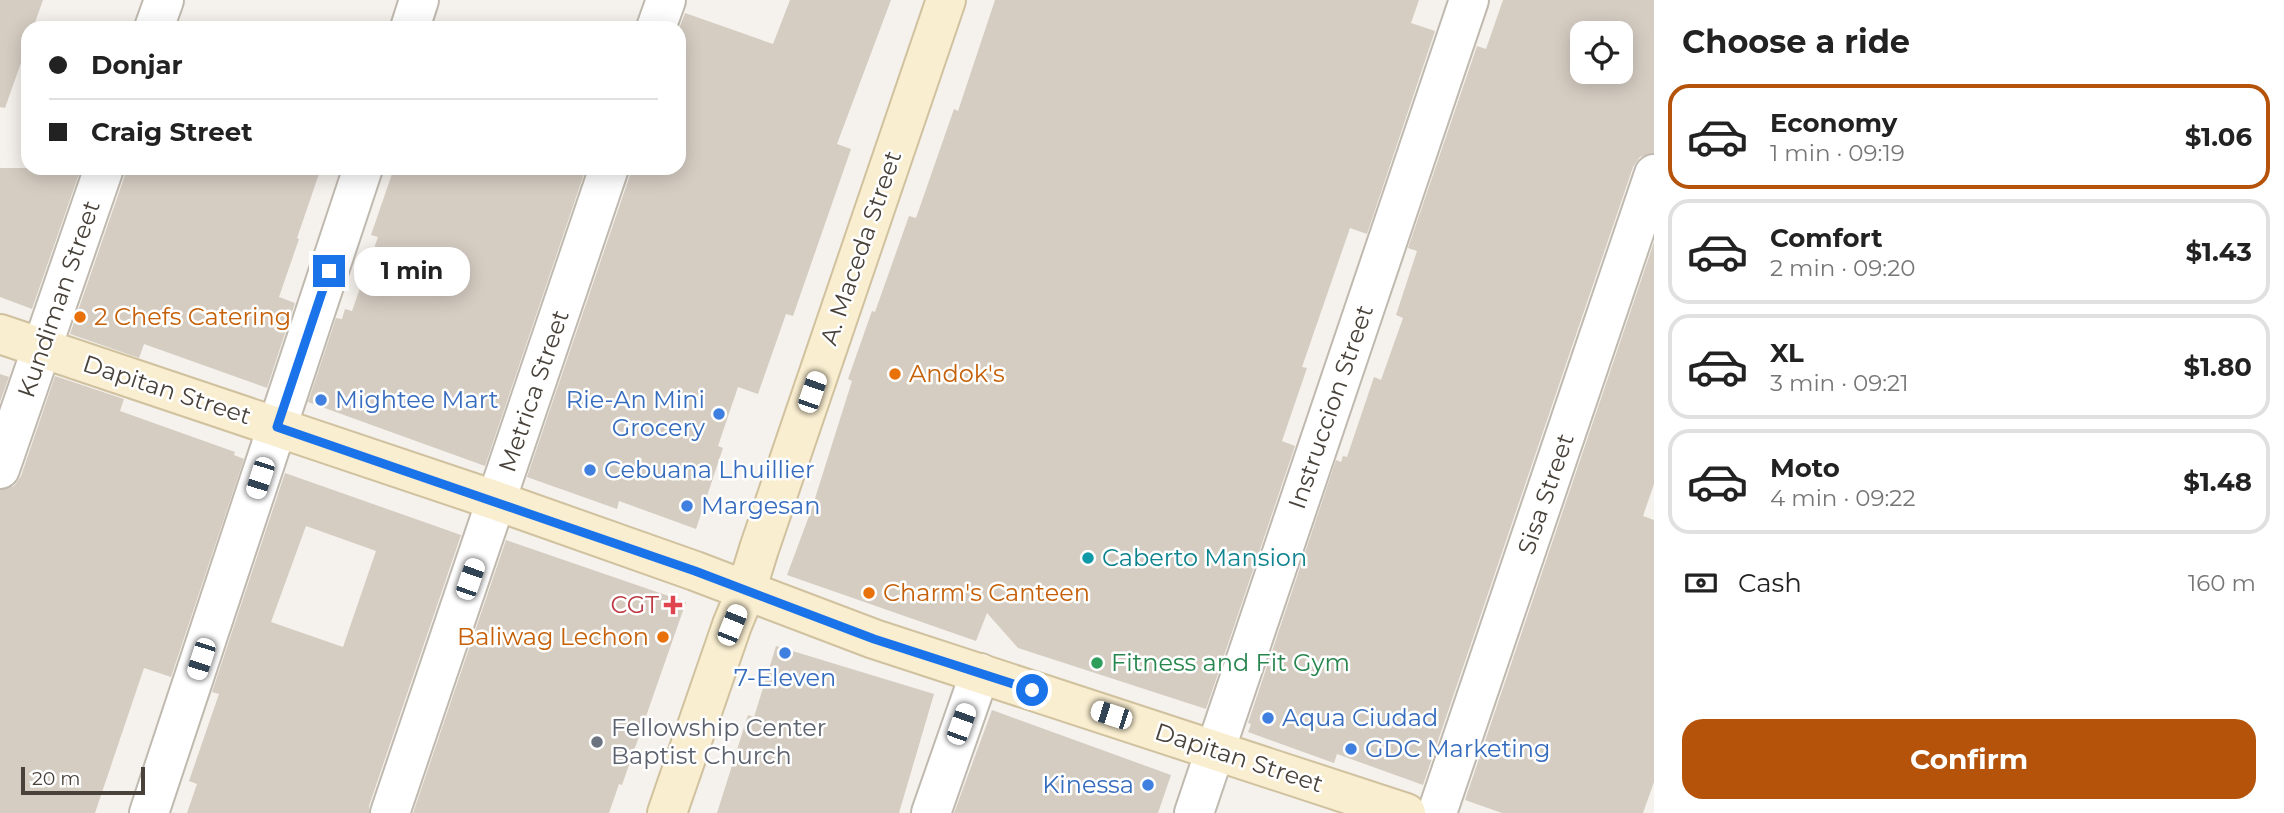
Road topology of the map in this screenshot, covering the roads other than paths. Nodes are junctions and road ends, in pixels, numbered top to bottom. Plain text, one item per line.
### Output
1 (164, 0) edge
2 (419, 0) edge
3 (666, 0) edge
4 (946, 0) edge
5 (1469, 0) edge
6 (156, 21) edge
7 (412, 21) edge
8 (658, 21) edge
9 (1654, 174) edge
10 (102, 175) edge
11 (361, 175) edge
12 (607, 175) edge
13 (0, 334) edge
14 (41, 348) junction
15 (277, 427) junction
16 (0, 469) edge
17 (497, 501) junction
18 (747, 591) junction
19 (980, 673) junction
20 (1216, 749) junction
21 (149, 813) edge
22 (390, 813) edge
23 (667, 813) edge
24 (931, 813) edge
25 (1194, 813) edge
26 (1406, 813) edge
27 (1437, 813) edge

1 - 6 street
2 - 7 street
3 - 8 street
4 - 18 street, A. Maceda Street
5 - 20 street, Instruccion Street
9 - 27 street, Sisa Street
10 - 14 street, Kundiman Street
11 - 15 street
12 - 17 street, Metrica Street
13 - 14 street, Dapitan Street
14 - 15 street, Dapitan Street
14 - 16 street, Kundiman Street
15 - 17 street, Dapitan Street
15 - 21 street
17 - 18 street, Dapitan Street
17 - 22 street, Metrica Street
18 - 19 street, Dapitan Street
18 - 23 street, A. Maceda Street
19 - 20 street, Dapitan Street
19 - 24 street
20 - 25 street, Instruccion Street
20 - 26 street, Dapitan Street

